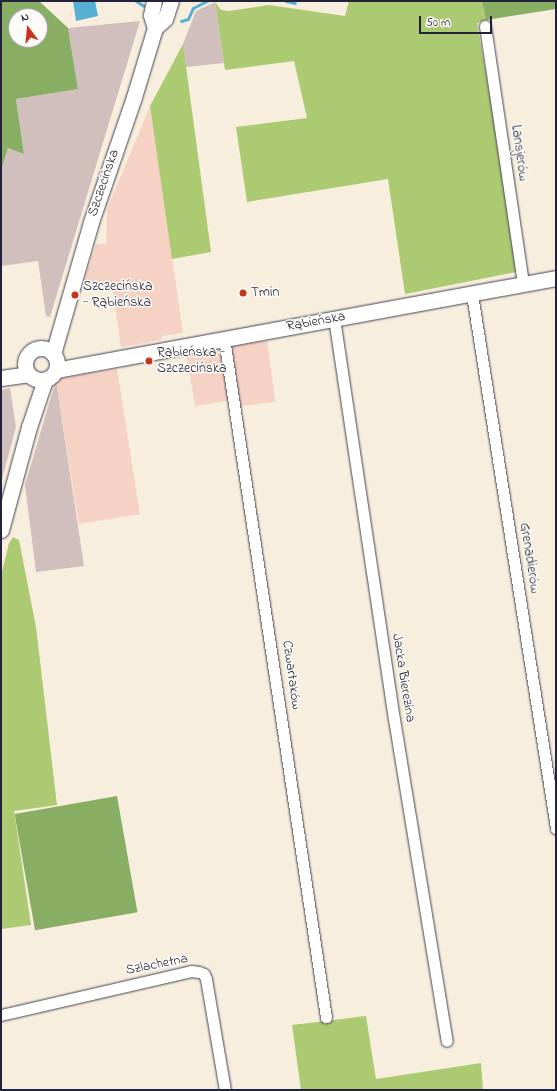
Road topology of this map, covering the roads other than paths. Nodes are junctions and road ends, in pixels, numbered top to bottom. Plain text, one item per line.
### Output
1 (154, 1) edge
2 (171, 1) edge
3 (485, 26) dead end
4 (155, 28) junction
5 (556, 278) edge
6 (523, 284) junction
7 (472, 294) junction
8 (334, 318) junction
9 (224, 338) junction
10 (40, 368) junction
11 (1, 378) edge
12 (1, 530) edge
13 (556, 828) edge
14 (1, 1015) edge
15 (326, 1017) dead end
16 (447, 1041) dead end
17 (225, 1090) edge

1 - 4 main road, Szczecińska
2 - 4 main road, Szczecińska
3 - 6 street, Lansjerów
4 - 10 main road, Szczecińska
5 - 6 main road, Rąbieńska
6 - 7 main road, Rąbieńska
7 - 8 main road, Rąbieńska
7 - 13 street, Grenadierów
8 - 9 main road, Rąbieńska
8 - 16 street, Jacka Bierezina
9 - 10 main road, Rąbieńska
9 - 15 street, Czwartaków
10 - 11 main road, Rąbieńska
10 - 12 main road
14 - 17 street, Szlachetna

